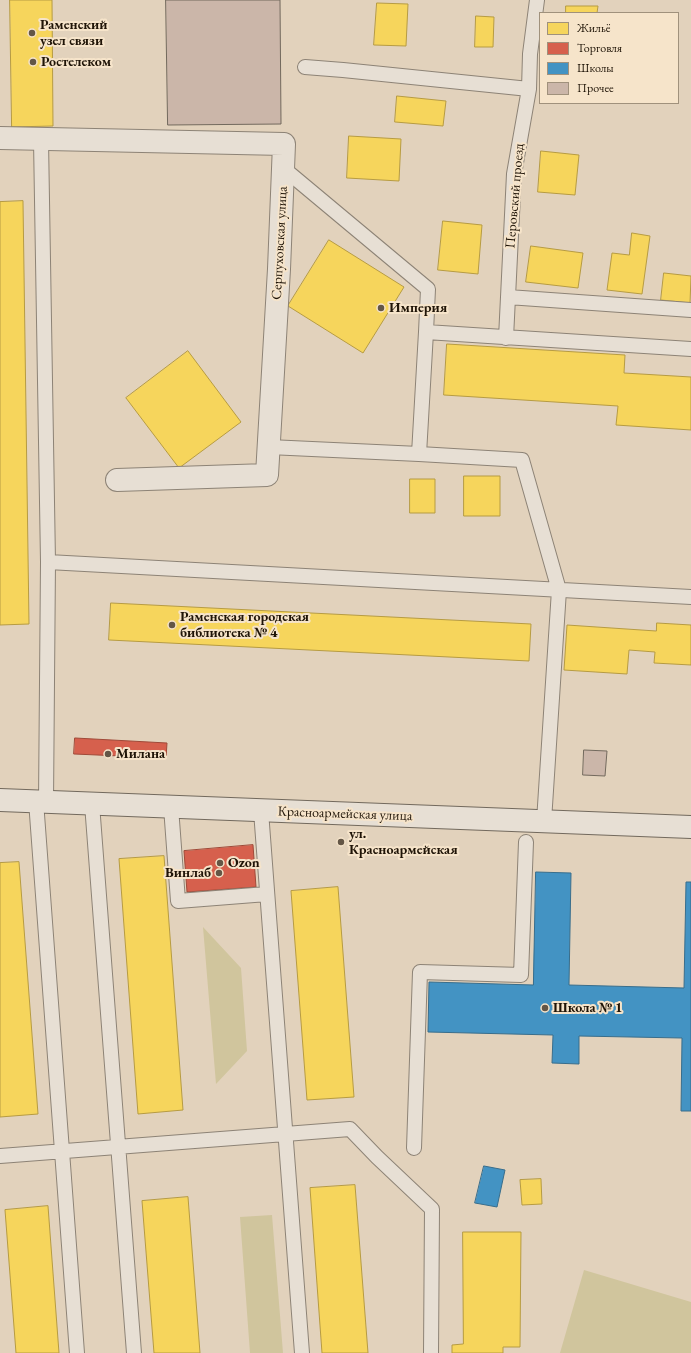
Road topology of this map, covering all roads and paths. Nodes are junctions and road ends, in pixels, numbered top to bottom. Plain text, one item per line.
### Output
1 (537, 0) edge
2 (305, 67) dead end
3 (529, 89) junction
4 (0, 138) edge
5 (41, 140) junction
6 (283, 168) junction
7 (508, 297) junction
8 (691, 310) edge
9 (426, 332) junction
10 (506, 338) junction
11 (691, 349) edge
12 (269, 447) junction
13 (419, 454) junction
14 (117, 480) dead end
15 (48, 562) junction
16 (559, 590) junction
17 (691, 597) edge
18 (0, 800) edge
19 (41, 802) junction
20 (92, 804) junction
21 (171, 807) junction
22 (261, 811) junction
23 (544, 821) junction
24 (691, 827) edge
25 (526, 842) dead end
26 (267, 894) junction
27 (286, 1134) junction
28 (118, 1147) junction
29 (414, 1148) dead end
30 (62, 1151) junction
31 (0, 1156) edge
32 (77, 1353) edge
33 (134, 1353) edge
34 (302, 1353) edge
35 (431, 1353) edge

1 - 3 lane, Перовский проезд
2 - 3 lane
3 - 7 lane, Перовский проезд
4 - 5 street, Серпуховская улица
5 - 6 street, Серпуховская улица
5 - 15 lane
6 - 9 lane
6 - 12 street, Серпуховская улица
7 - 8 lane
7 - 10 lane, Перовский проезд
9 - 10 lane
9 - 13 lane
10 - 11 lane
12 - 13 lane
12 - 14 street, Серпуховская улица
13 - 16 lane
15 - 16 lane
15 - 19 lane
16 - 17 lane
16 - 23 lane
18 - 19 street, Красноармейская улица
19 - 20 street, Красноармейская улица
19 - 30 lane
20 - 21 street, Красноармейская улица
20 - 28 lane
21 - 22 street, Красноармейская улица
21 - 26 lane
22 - 23 street, Красноармейская улица
22 - 26 lane
23 - 24 street, Красноармейская улица
25 - 29 lane
26 - 27 lane
27 - 28 lane
27 - 34 lane
27 - 35 lane
28 - 30 lane
28 - 33 lane
30 - 31 lane
30 - 32 lane

